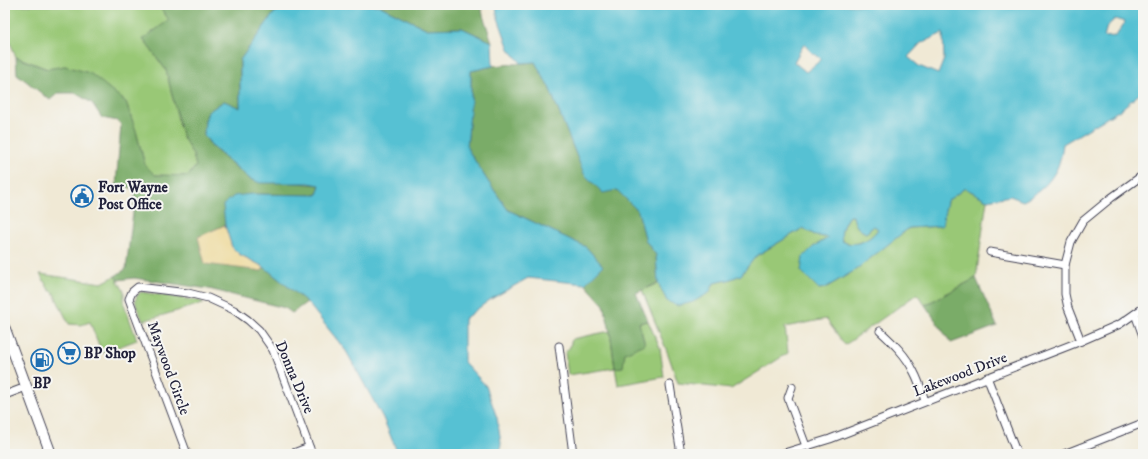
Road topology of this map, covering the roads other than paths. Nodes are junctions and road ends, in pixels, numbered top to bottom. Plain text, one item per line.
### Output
1 (1143, 175) edge
2 (990, 252) dead end
3 (1065, 265) junction
4 (132, 292) joint
5 (1143, 308) edge
6 (1135, 314) junction
7 (5, 329) edge
8 (880, 331) dead end
9 (1143, 336) edge
10 (1081, 341) junction
11 (559, 346) dead end
12 (986, 378) junction
13 (670, 385) dead end
14 (26, 387) junction
15 (792, 387) dead end
16 (5, 395) edge
17 (925, 401) junction
18 (1143, 423) edge
19 (806, 446) junction
20 (311, 451) edge
21 (51, 454) edge
22 (186, 454) edge
23 (291, 454) edge
24 (573, 454) edge
25 (681, 454) edge
26 (781, 454) edge
27 (1017, 454) edge
28 (1064, 454) edge

1 - 3 street
2 - 3 street
3 - 10 street
4 - 20 street, Donna Drive
4 - 22 street, Maywood Circle
5 - 6 street, Lakewood Drive
6 - 9 street
6 - 10 street, Lakewood Drive
7 - 14 main road
8 - 17 street
10 - 12 street, Lakewood Drive
11 - 24 street
12 - 17 street, Lakewood Drive
12 - 27 street
13 - 25 street
14 - 16 street
14 - 21 main road
15 - 19 street
17 - 19 street, Lakewood Drive
18 - 28 street
19 - 26 street, Lakewood Drive
20 - 23 street

